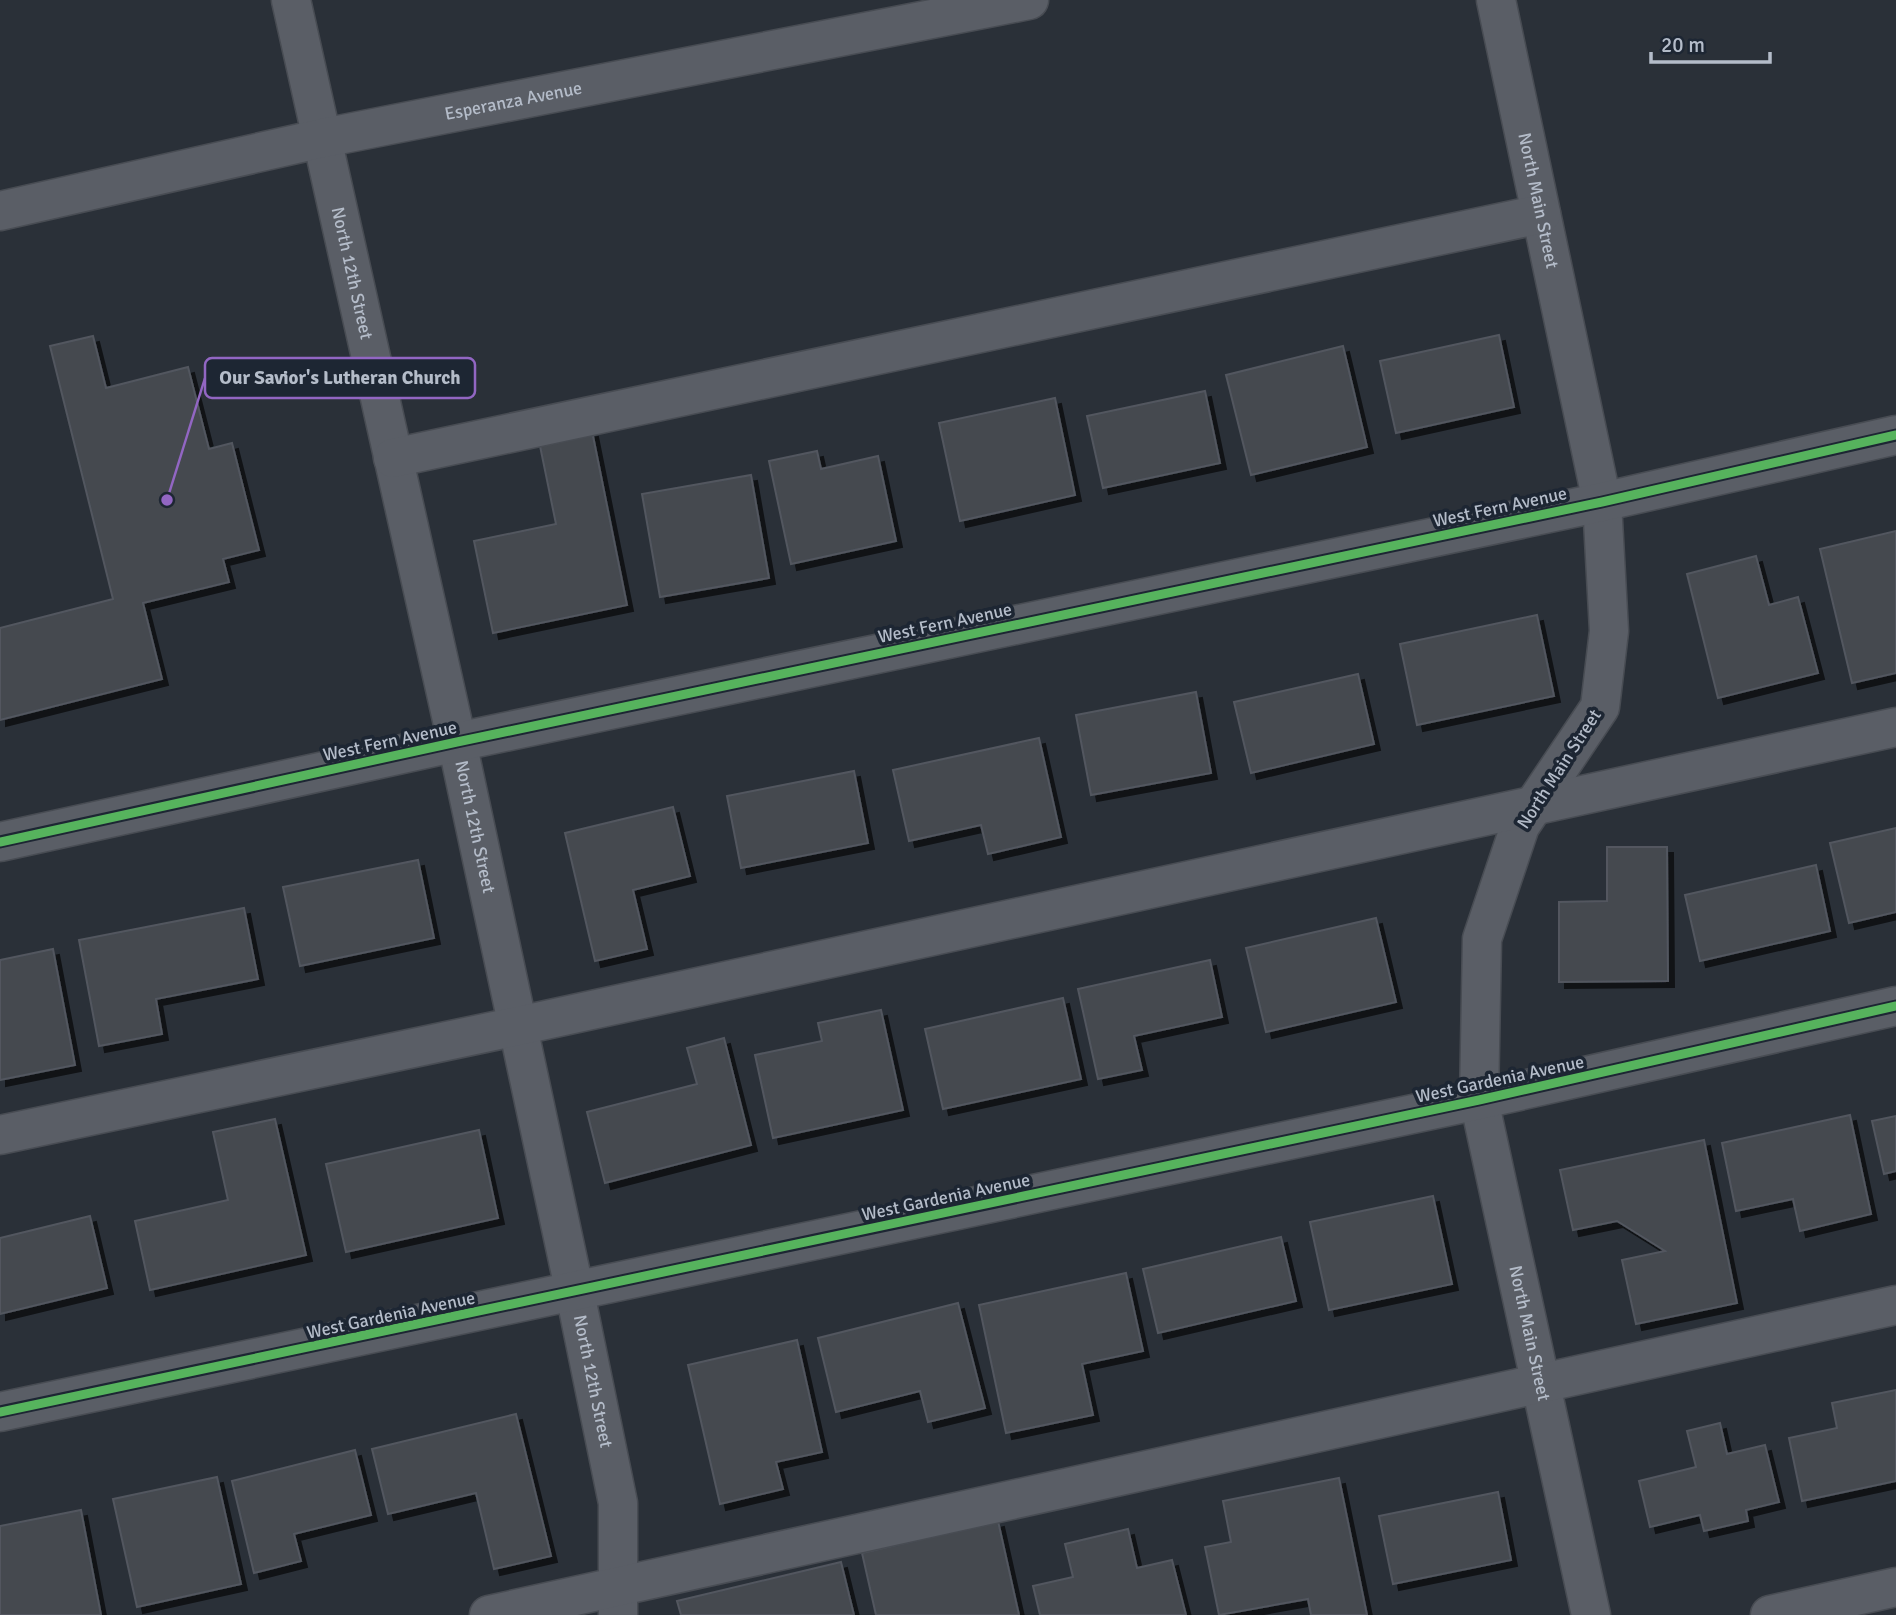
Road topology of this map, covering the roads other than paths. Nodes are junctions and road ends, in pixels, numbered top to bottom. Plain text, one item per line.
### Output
1 (291, 0) edge
2 (1029, 0) edge
3 (1496, 0) edge
4 (323, 138) junction
5 (0, 211) edge
6 (1541, 214) junction
7 (1896, 435) edge
8 (393, 458) junction
9 (1602, 502) junction
10 (1896, 727) edge
11 (457, 742) junction
12 (1534, 806) junction
13 (0, 842) edge
14 (1896, 1006) edge
15 (518, 1026) junction
16 (1479, 1100) junction
17 (0, 1135) edge
18 (575, 1293) junction
19 (1896, 1306) edge
20 (1541, 1384) junction
21 (0, 1412) edge
22 (1896, 1587) edge
23 (618, 1601) edge
24 (489, 1615) edge
25 (1591, 1615) edge
26 (1770, 1615) edge

1 - 4 street, North 12th Street
2 - 4 street, Esperanza Avenue
3 - 6 street, North Main Street
4 - 5 street, Esperanza Avenue
4 - 8 street, North 12th Street
6 - 8 street
6 - 9 street, North Main Street
7 - 9 street, West Fern Avenue
8 - 11 street, North 12th Street
9 - 11 street, West Fern Avenue
9 - 12 street, North Main Street
10 - 12 street
11 - 13 street, West Fern Avenue
11 - 15 street, North 12th Street
12 - 15 street
12 - 16 street, North Main Street
14 - 16 street, West Gardenia Avenue
15 - 17 street
15 - 18 street, North 12th Street
16 - 18 street, West Gardenia Avenue
16 - 20 street, North Main Street
18 - 21 street, West Gardenia Avenue
18 - 23 street, North 12th Street
19 - 20 street
20 - 23 street
20 - 25 street, North Main Street
22 - 26 street
23 - 24 street

